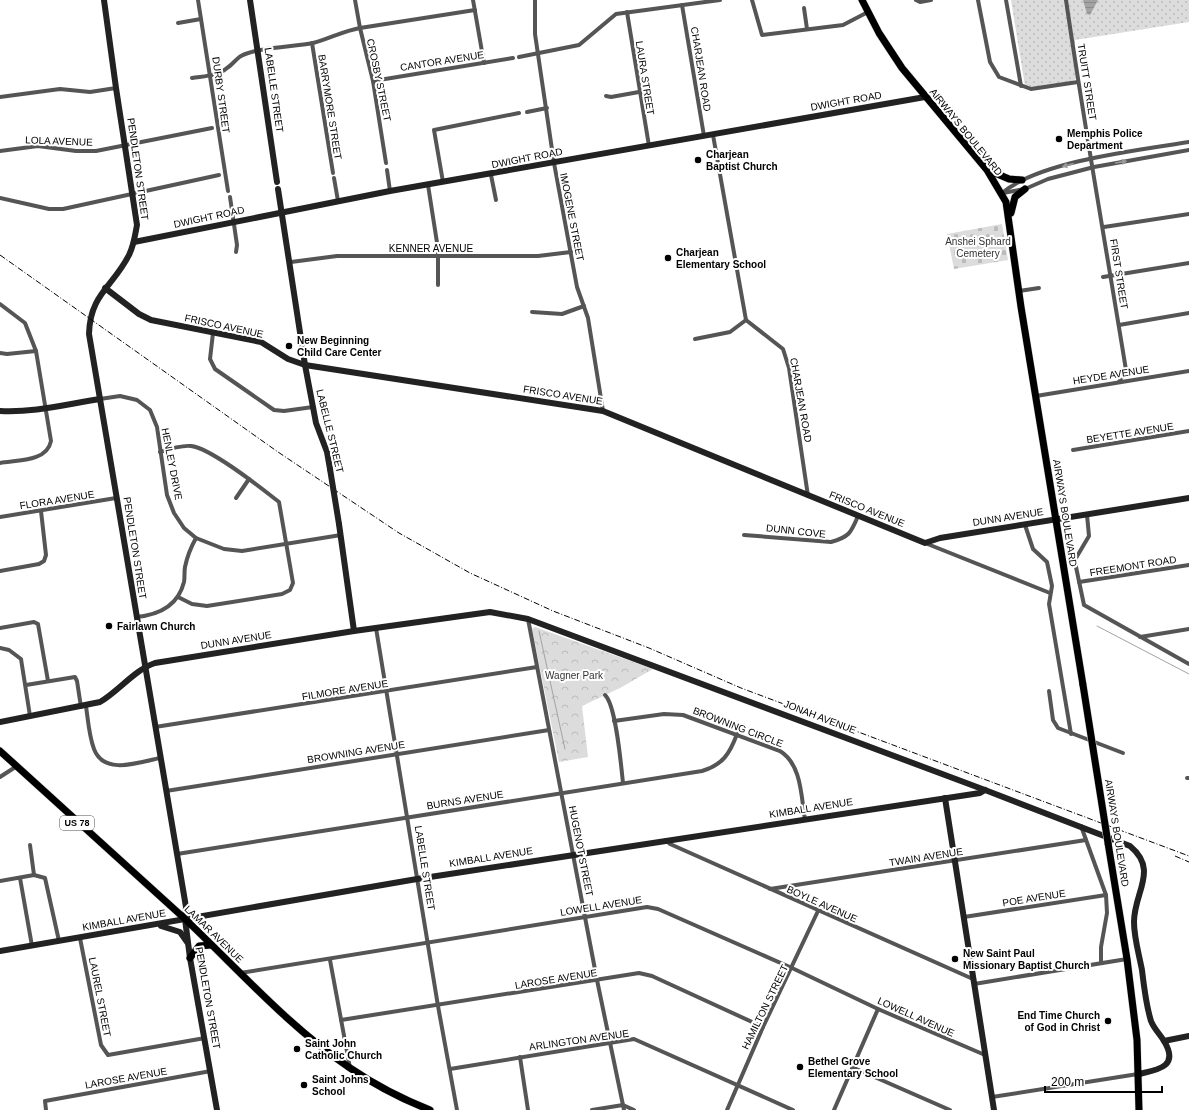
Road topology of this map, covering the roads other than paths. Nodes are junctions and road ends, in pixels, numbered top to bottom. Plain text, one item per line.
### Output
1 (104, 0) edge
2 (198, 0) edge
3 (250, 0) edge
4 (355, 0) edge
5 (473, 0) edge
6 (535, 0) edge
7 (720, 0) edge
8 (752, 0) edge
9 (862, 0) edge
10 (916, 0) edge
11 (931, 0) edge
12 (978, 0) edge
13 (1006, 0) edge
14 (1066, 0) edge
15 (682, 5) junction
16 (804, 8) dead end
17 (475, 10) junction
18 (627, 12) junction
19 (868, 12) junction
20 (201, 19) junction
21 (178, 23) dead end
22 (360, 28) junction
23 (807, 29) junction
24 (312, 43) junction
25 (258, 51) junction
26 (538, 54) junction
27 (519, 57) dead end
28 (513, 58) dead end
29 (484, 62) junction
30 (210, 75) junction
31 (192, 78) dead end
32 (372, 81) junction
33 (1078, 82) junction
34 (1021, 86) junction
35 (116, 88) junction
36 (639, 92) junction
37 (606, 96) dead end
38 (0, 97) edge
39 (925, 98) junction
40 (547, 108) junction
41 (528, 112) dead end
42 (519, 114) dead end
43 (212, 128) dead end
44 (713, 135) junction
45 (704, 136) junction
46 (1189, 142) edge
47 (126, 146) junction
48 (649, 146) junction
49 (1189, 150) edge
50 (0, 151) edge
51 (1092, 159) junction
52 (554, 163) junction
53 (386, 164) dead end
54 (1094, 167) junction
55 (387, 170) dead end
56 (987, 170) junction
57 (333, 173) dead end
58 (491, 174) junction
59 (220, 175) dead end
60 (334, 178) dead end
61 (1022, 180) junction
62 (443, 182) junction
63 (428, 185) junction
64 (1025, 188) junction
65 (228, 191) dead end
66 (390, 191) junction
67 (1002, 193) junction
68 (133, 194) junction
69 (230, 197) dead end
70 (0, 198) edge
71 (496, 200) dead end
72 (338, 201) junction
73 (282, 212) junction
74 (1189, 214) edge
75 (233, 222) junction
76 (1010, 225) junction
77 (1104, 227) junction
78 (134, 242) junction
79 (236, 252) dead end
80 (571, 252) junction
81 (438, 256) junction
82 (291, 262) junction
83 (1189, 263) edge
84 (1111, 276) junction
85 (1103, 277) dead end
86 (438, 285) dead end
87 (105, 288) junction
88 (1039, 288) dead end
89 (1019, 291) junction
90 (0, 304) edge
91 (584, 306) junction
92 (532, 312) dead end
93 (1189, 314) edge
94 (746, 320) junction
95 (1119, 325) junction
96 (213, 333) junction
97 (695, 339) dead end
98 (36, 351) junction
99 (0, 353) edge
100 (305, 364) junction
101 (1189, 371) edge
102 (1119, 382) junction
103 (1036, 396) junction
104 (100, 399) junction
105 (313, 407) junction
106 (46, 408) junction
107 (0, 411) edge
108 (603, 411) junction
109 (1189, 431) edge
110 (1073, 450) dead end
111 (160, 452) junction
112 (0, 463) edge
113 (249, 479) junction
114 (808, 496) junction
115 (116, 498) junction
116 (236, 498) dead end
117 (1189, 498) edge
118 (41, 511) junction
119 (1087, 515) junction
120 (858, 516) junction
121 (0, 517) edge
122 (1056, 520) junction
123 (1025, 525) junction
124 (744, 534) dead end
125 (341, 535) junction
126 (196, 538) junction
127 (925, 543) junction
128 (286, 544) junction
129 (1189, 565) edge
130 (0, 571) edge
131 (1080, 582) junction
132 (1050, 593) junction
133 (178, 597) junction
134 (490, 612) joint
135 (136, 618) junction
136 (528, 619) junction
137 (0, 628) edge
138 (376, 628) junction
139 (1189, 629) edge
140 (354, 631) junction
141 (1140, 638) junction
142 (0, 648) edge
143 (1189, 664) edge
144 (145, 666) junction
145 (537, 667) junction
146 (48, 681) junction
147 (26, 685) junction
148 (1049, 691) dead end
149 (386, 692) junction
150 (605, 695) dead end
151 (83, 706) junction
152 (30, 716) junction
153 (614, 721) junction
154 (0, 722) edge
155 (155, 727) junction
156 (549, 730) junction
157 (737, 734) junction
158 (1071, 734) junction
159 (0, 751) edge
160 (1123, 753) dead end
161 (397, 754) junction
162 (160, 758) junction
163 (17, 766) junction
164 (0, 777) edge
165 (623, 783) junction
166 (985, 790) junction
167 (166, 791) junction
168 (561, 792) junction
169 (945, 798) junction
170 (407, 817) junction
171 (805, 820) junction
172 (1080, 826) junction
173 (666, 840) junction
174 (1086, 840) junction
175 (30, 845) dead end
176 (1138, 853) joint
177 (177, 854) junction
178 (572, 855) junction
179 (954, 861) junction
180 (0, 875) edge
181 (34, 875) junction
182 (20, 878) junction
183 (417, 879) junction
184 (0, 881) edge
185 (769, 889) junction
186 (1106, 895) junction
187 (818, 911) junction
188 (585, 917) junction
189 (964, 917) junction
190 (185, 919) junction
191 (155, 924) junction
192 (80, 938) junction
193 (58, 941) junction
194 (427, 942) junction
195 (211, 945) junction
196 (32, 946) junction
197 (189, 946) junction
198 (0, 951) edge
199 (190, 958) junction
200 (1127, 958) junction
201 (330, 960) junction
202 (1101, 962) junction
203 (792, 968) junction
204 (240, 973) junction
205 (597, 980) junction
206 (974, 982) junction
207 (438, 1006) junction
208 (878, 1009) junction
209 (341, 1020) junction
210 (764, 1027) junction
211 (1189, 1036) edge
212 (205, 1038) junction
213 (1164, 1041) junction
214 (610, 1042) junction
215 (985, 1055) junction
216 (520, 1057) junction
217 (854, 1068) junction
218 (350, 1069) junction
219 (450, 1069) junction
220 (211, 1071) junction
221 (1138, 1074) junction
222 (738, 1085) junction
223 (992, 1097) junction
224 (623, 1108) edge
225 (46, 1110) edge
226 (217, 1110) edge
227 (430, 1110) edge
228 (457, 1110) edge
229 (528, 1110) edge
230 (592, 1110) edge
231 (634, 1110) edge
232 (727, 1110) edge
233 (793, 1110) edge
234 (834, 1110) edge
235 (950, 1110) edge
236 (994, 1110) edge
237 (1139, 1110) edge

1 - 35 street, PENDLETON STREET
2 - 20 street, DURBY STREET
3 - 25 street, LABELLE STREET
4 - 22 street, CROSBY STREET
5 - 17 street
6 - 26 street, IMOGENE STREET
7 - 15 street
8 - 23 street
9 - 19 main road, AIRWAYS BOULEVARD
10 - 11 street
12 - 34 street
13 - 34 street
14 - 33 street, TRUITT STREET
15 - 18 street
15 - 45 street, CHARJEAN ROAD
16 - 23 street
17 - 22 street
17 - 29 street
18 - 26 street
18 - 36 street, LAURA STREET
19 - 23 street
19 - 39 main road, AIRWAYS BOULEVARD
20 - 21 street
20 - 30 street, DURBY STREET
22 - 24 street
22 - 32 street, CROSBY STREET
24 - 25 street
24 - 57 street, BARRYMORE STREET
25 - 30 street
25 - 73 street, LABELLE STREET
26 - 27 street
26 - 40 street, IMOGENE STREET
28 - 29 street, CANTOR AVENUE
29 - 32 street, CANTOR AVENUE
30 - 31 street
30 - 65 street, DURBY STREET
32 - 53 street, CROSBY STREET
33 - 34 street
33 - 51 street, TRUITT STREET
35 - 38 street
35 - 47 street, PENDLETON STREET
36 - 37 street
36 - 48 street, LAURA STREET
39 - 44 street, DWIGHT ROAD
39 - 56 main road, AIRWAYS BOULEVARD
40 - 41 street
40 - 52 street, IMOGENE STREET
42 - 62 street
43 - 47 street, LOLA AVENUE
44 - 45 street, DWIGHT ROAD
44 - 94 street
45 - 48 street, DWIGHT ROAD
46 - 51 street
47 - 50 street, LOLA AVENUE
47 - 68 street, PENDLETON STREET
48 - 52 street, DWIGHT ROAD
54 -> 49 street
51 - 54 street, TRUITT STREET
51 -> 61 street
52 - 58 street, DWIGHT ROAD
52 - 80 street, IMOGENE STREET
54 - 64 street
54 - 77 street, FIRST STREET
55 - 66 street
56 - 61 main road
56 - 67 main road, AIRWAYS BOULEVARD
58 - 62 street, DWIGHT ROAD
58 - 71 street
59 - 68 street
60 - 72 street
61 - 67 street
62 - 63 street, DWIGHT ROAD
63 - 66 street, DWIGHT ROAD
63 - 81 street
64 - 67 street
64 - 76 main road
66 - 72 street, DWIGHT ROAD
67 - 76 main road, AIRWAYS BOULEVARD
68 - 70 street
68 - 78 street, PENDLETON STREET
69 - 75 street
72 - 73 street, DWIGHT ROAD
73 - 75 street, DWIGHT ROAD
73 - 82 street, LABELLE STREET
74 - 77 street
75 - 78 street, DWIGHT ROAD
75 - 79 street
76 - 89 main road, AIRWAYS BOULEVARD
77 - 84 street, FIRST STREET
78 - 87 street, PENDLETON STREET
80 - 81 street, KENNER AVENUE
80 - 91 street, IMOGENE STREET
81 - 82 street, KENNER AVENUE
81 - 86 street
82 - 100 street, LABELLE STREET
83 - 84 street
84 - 85 street
84 - 95 street, FIRST STREET
87 - 96 street, FRISCO AVENUE
87 - 104 street, PENDLETON STREET
88 - 89 street
89 - 103 main road, AIRWAYS BOULEVARD
90 - 98 street
91 - 92 street
91 - 108 street, IMOGENE STREET
93 - 95 street
94 - 97 street
94 - 114 street, CHARJEAN ROAD
95 - 102 street, FIRST STREET
96 - 100 street, FRISCO AVENUE
96 - 105 street
98 - 99 street
98 - 106 street
100 - 105 street, LABELLE STREET
100 - 108 street, FRISCO AVENUE
101 - 102 street, HEYDE AVENUE
102 - 103 street, HEYDE AVENUE
103 - 122 main road, AIRWAYS BOULEVARD
104 - 106 street
104 - 111 street, HENLEY DRIVE
104 - 115 street, PENDLETON STREET
105 - 125 street, LABELLE STREET, bridge
106 - 107 street
106 - 112 street
108 - 114 street, FRISCO AVENUE
109 - 110 street, BEYETTE AVENUE
111 - 113 street
111 - 126 street, HENLEY DRIVE
113 - 116 street
113 - 128 street
114 - 120 street, FRISCO AVENUE
115 - 118 street, FLORA AVENUE
115 - 135 street, PENDLETON STREET
117 - 119 street, DUNN AVENUE
118 - 121 street, FLORA AVENUE
118 - 130 street
119 - 122 street, DUNN AVENUE
119 - 131 street, AIRWAYS BOULEVARD
120 - 124 street, DUNN COVE
120 - 127 street, FRISCO AVENUE
122 - 123 street, DUNN AVENUE
122 - 200 main road, AIRWAYS BOULEVARD, bridge
123 - 127 street, DUNN AVENUE
123 - 132 street
125 - 128 street, HENLEY DRIVE
125 - 140 street, LABELLE STREET
126 - 128 street, HENLEY DRIVE
126 - 133 street
127 - 132 street, FRISCO AVENUE
128 - 133 street
129 - 131 street, FREEMONT ROAD
131 - 141 street, AIRWAYS BOULEVARD
132 - 158 street
133 - 135 street
134 - 136 street, JONAH AVENUE
134 - 138 street, DUNN AVENUE
135 - 144 street, PENDLETON STREET
136 - 145 street, HUGENOT STREET
136 - 166 street, JONAH AVENUE
137 - 146 street
138 - 140 street, DUNN AVENUE
138 - 149 street, LABELLE STREET
139 - 141 street
140 - 144 street, DUNN AVENUE
141 - 143 street
142 - 147 street
144 - 151 street, DUNN AVENUE
144 - 155 street, PENDLETON STREET
145 - 149 street, FILMORE AVENUE
145 - 156 street, HUGENOT STREET
146 - 147 street
146 - 151 street
147 - 152 street
148 - 158 street
149 - 155 street, FILMORE AVENUE
149 - 161 street, LABELLE STREET
150 - 153 street
151 - 152 street, DUNN AVENUE
151 - 162 street
152 - 154 street, DUNN AVENUE
153 - 157 street, BROWNING CIRCLE
153 - 165 street
155 - 162 street, PENDLETON STREET
156 - 161 street, BROWNING AVENUE
156 - 168 street, HUGENOT STREET
157 - 165 street, BURNS AVENUE
157 - 171 street, BROWNING CIRCLE
158 - 160 street
159 - 163 main road, LAMAR AVENUE / US 78
161 - 167 street, BROWNING AVENUE
161 - 170 street, LABELLE STREET
162 - 167 street, PENDLETON STREET
163 - 164 street
163 - 190 main road, LAMAR AVENUE / US 78
165 - 168 street, BURNS AVENUE
166 - 169 street, KIMBALL AVENUE
166 - 172 street, JONAH AVENUE
167 - 177 street, PENDLETON STREET
168 - 170 street, BURNS AVENUE
168 - 178 street, HUGENOT STREET
169 - 171 street, KIMBALL AVENUE
169 - 179 street
170 - 177 street, BURNS AVENUE
170 - 183 street, LABELLE STREET
171 - 173 street, KIMBALL AVENUE
172 - 174 street
172 - 176 street, JONAH AVENUE
173 - 178 street, KIMBALL AVENUE
173 - 185 street, BOYLE AVENUE
174 - 179 street, TWAIN AVENUE
174 - 186 street
175 - 181 street
176 - 213 street, AIRWAYS BOULEVARD
177 - 190 street, PENDLETON STREET
178 - 183 street, KIMBALL AVENUE
178 - 188 street, HUGENOT STREET
179 - 185 street, TWAIN AVENUE
179 - 189 street
180 - 184 street
181 - 182 street
181 - 193 street
182 - 184 street
182 - 196 street
183 - 190 street, KIMBALL AVENUE
183 - 194 street, LABELLE STREET
185 - 187 street, BOYLE AVENUE
186 - 189 street, POE AVENUE
186 - 202 street
187 - 203 street, HAMILTON STREET
187 - 206 street, BOYLE AVENUE
188 - 194 street, LOWELL AVENUE
188 - 203 street, LOWELL AVENUE
188 - 205 street, HUGENOT STREET
189 - 206 street
190 - 191 street, KIMBALL AVENUE
190 - 195 main road, LAMAR AVENUE / US 78
190 - 197 street, PENDLETON STREET
191 - 192 street, KIMBALL AVENUE
191 - 197 street
192 - 193 street, KIMBALL AVENUE
192 - 212 street, LAUREL STREET
193 - 196 street, KIMBALL AVENUE
194 - 201 street, LOWELL AVENUE
194 - 207 street, LABELLE STREET
195 - 199 main road
195 - 204 main road, LAMAR AVENUE / US 78
196 - 198 street, KIMBALL AVENUE
197 - 199 street, PENDLETON STREET
199 - 212 street, PENDLETON STREET
200 - 202 street
200 - 221 main road, AIRWAYS BOULEVARD
201 - 204 street, LOWELL AVENUE
201 - 209 street
202 - 206 street
203 - 208 street, LOWELL AVENUE
203 - 210 street, HAMILTON STREET
204 - 218 main road, LAMAR AVENUE / US 78
205 - 207 street, LAROSE AVENUE
205 - 210 street, LAROSE AVENUE
205 - 214 street, HUGENOT STREET
206 - 215 street
207 - 209 street, LAROSE AVENUE
207 - 219 street, LABELLE STREET
208 - 215 street, LOWELL AVENUE
208 - 217 street
209 - 218 street
210 - 222 street, HAMILTON STREET
211 - 213 street
212 - 220 street, PENDLETON STREET
213 - 221 street, AIRWAYS BOULEVARD
214 - 216 street, ARLINGTON AVENUE
214 - 222 street, ARLINGTON AVENUE
214 - 224 street, HUGENOT STREET
215 - 223 street
216 - 219 street, ARLINGTON AVENUE
216 - 229 street
217 - 234 street
217 - 235 street
218 - 227 main road, LAMAR AVENUE / US 78
219 - 228 street, LABELLE STREET
220 - 225 street, LAROSE AVENUE
220 - 226 street, PENDLETON STREET
221 - 223 street
221 - 237 main road, AIRWAYS BOULEVARD
222 - 232 street, HAMILTON STREET
222 - 233 street, ARLINGTON AVENUE
223 - 236 street
224 - 230 street
224 - 231 street

